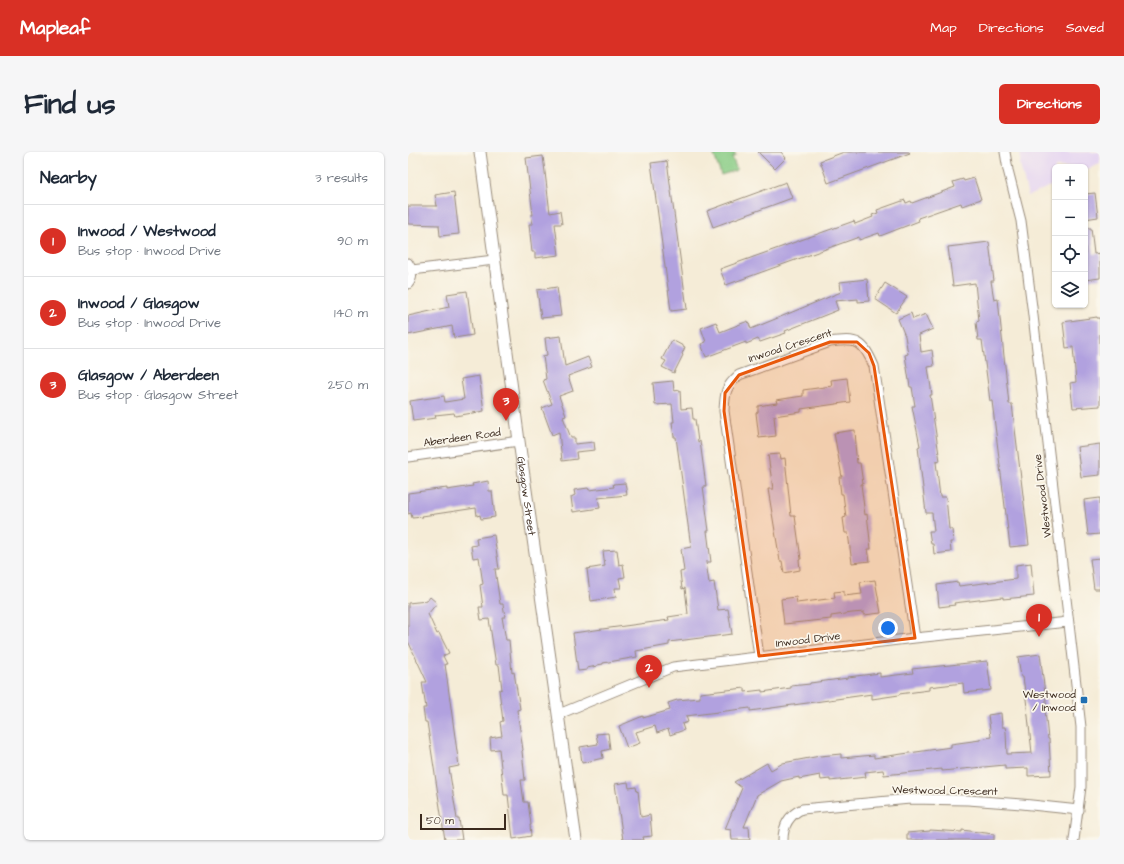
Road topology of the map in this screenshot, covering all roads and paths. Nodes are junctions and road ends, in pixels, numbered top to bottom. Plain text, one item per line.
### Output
1 (480, 152) edge
2 (1005, 152) edge
3 (494, 260) junction
4 (410, 266) edge
5 (408, 284) edge
6 (519, 441) junction
7 (408, 457) edge
8 (1068, 622) junction
9 (915, 638) junction
10 (759, 656) junction
11 (558, 714) junction
12 (1079, 810) junction
13 (576, 840) edge
14 (783, 840) edge
15 (1074, 840) edge

1 - 3 street, Glasgow Street
2 - 8 street, Westwood Drive
3 - 4 street
3 - 6 street, Glasgow Street
4 - 5 street
6 - 7 street, Aberdeen Road
6 - 11 street, Glasgow Street
8 - 9 street, Inwood Drive
8 - 12 street, Westwood Drive
9 - 10 street, Inwood Drive
9 - 10 street, Inwood Crescent
10 - 11 street, Inwood Drive
11 - 13 street, Glasgow Street
12 - 14 street, Westwood Crescent
12 - 15 street, Westwood Drive

